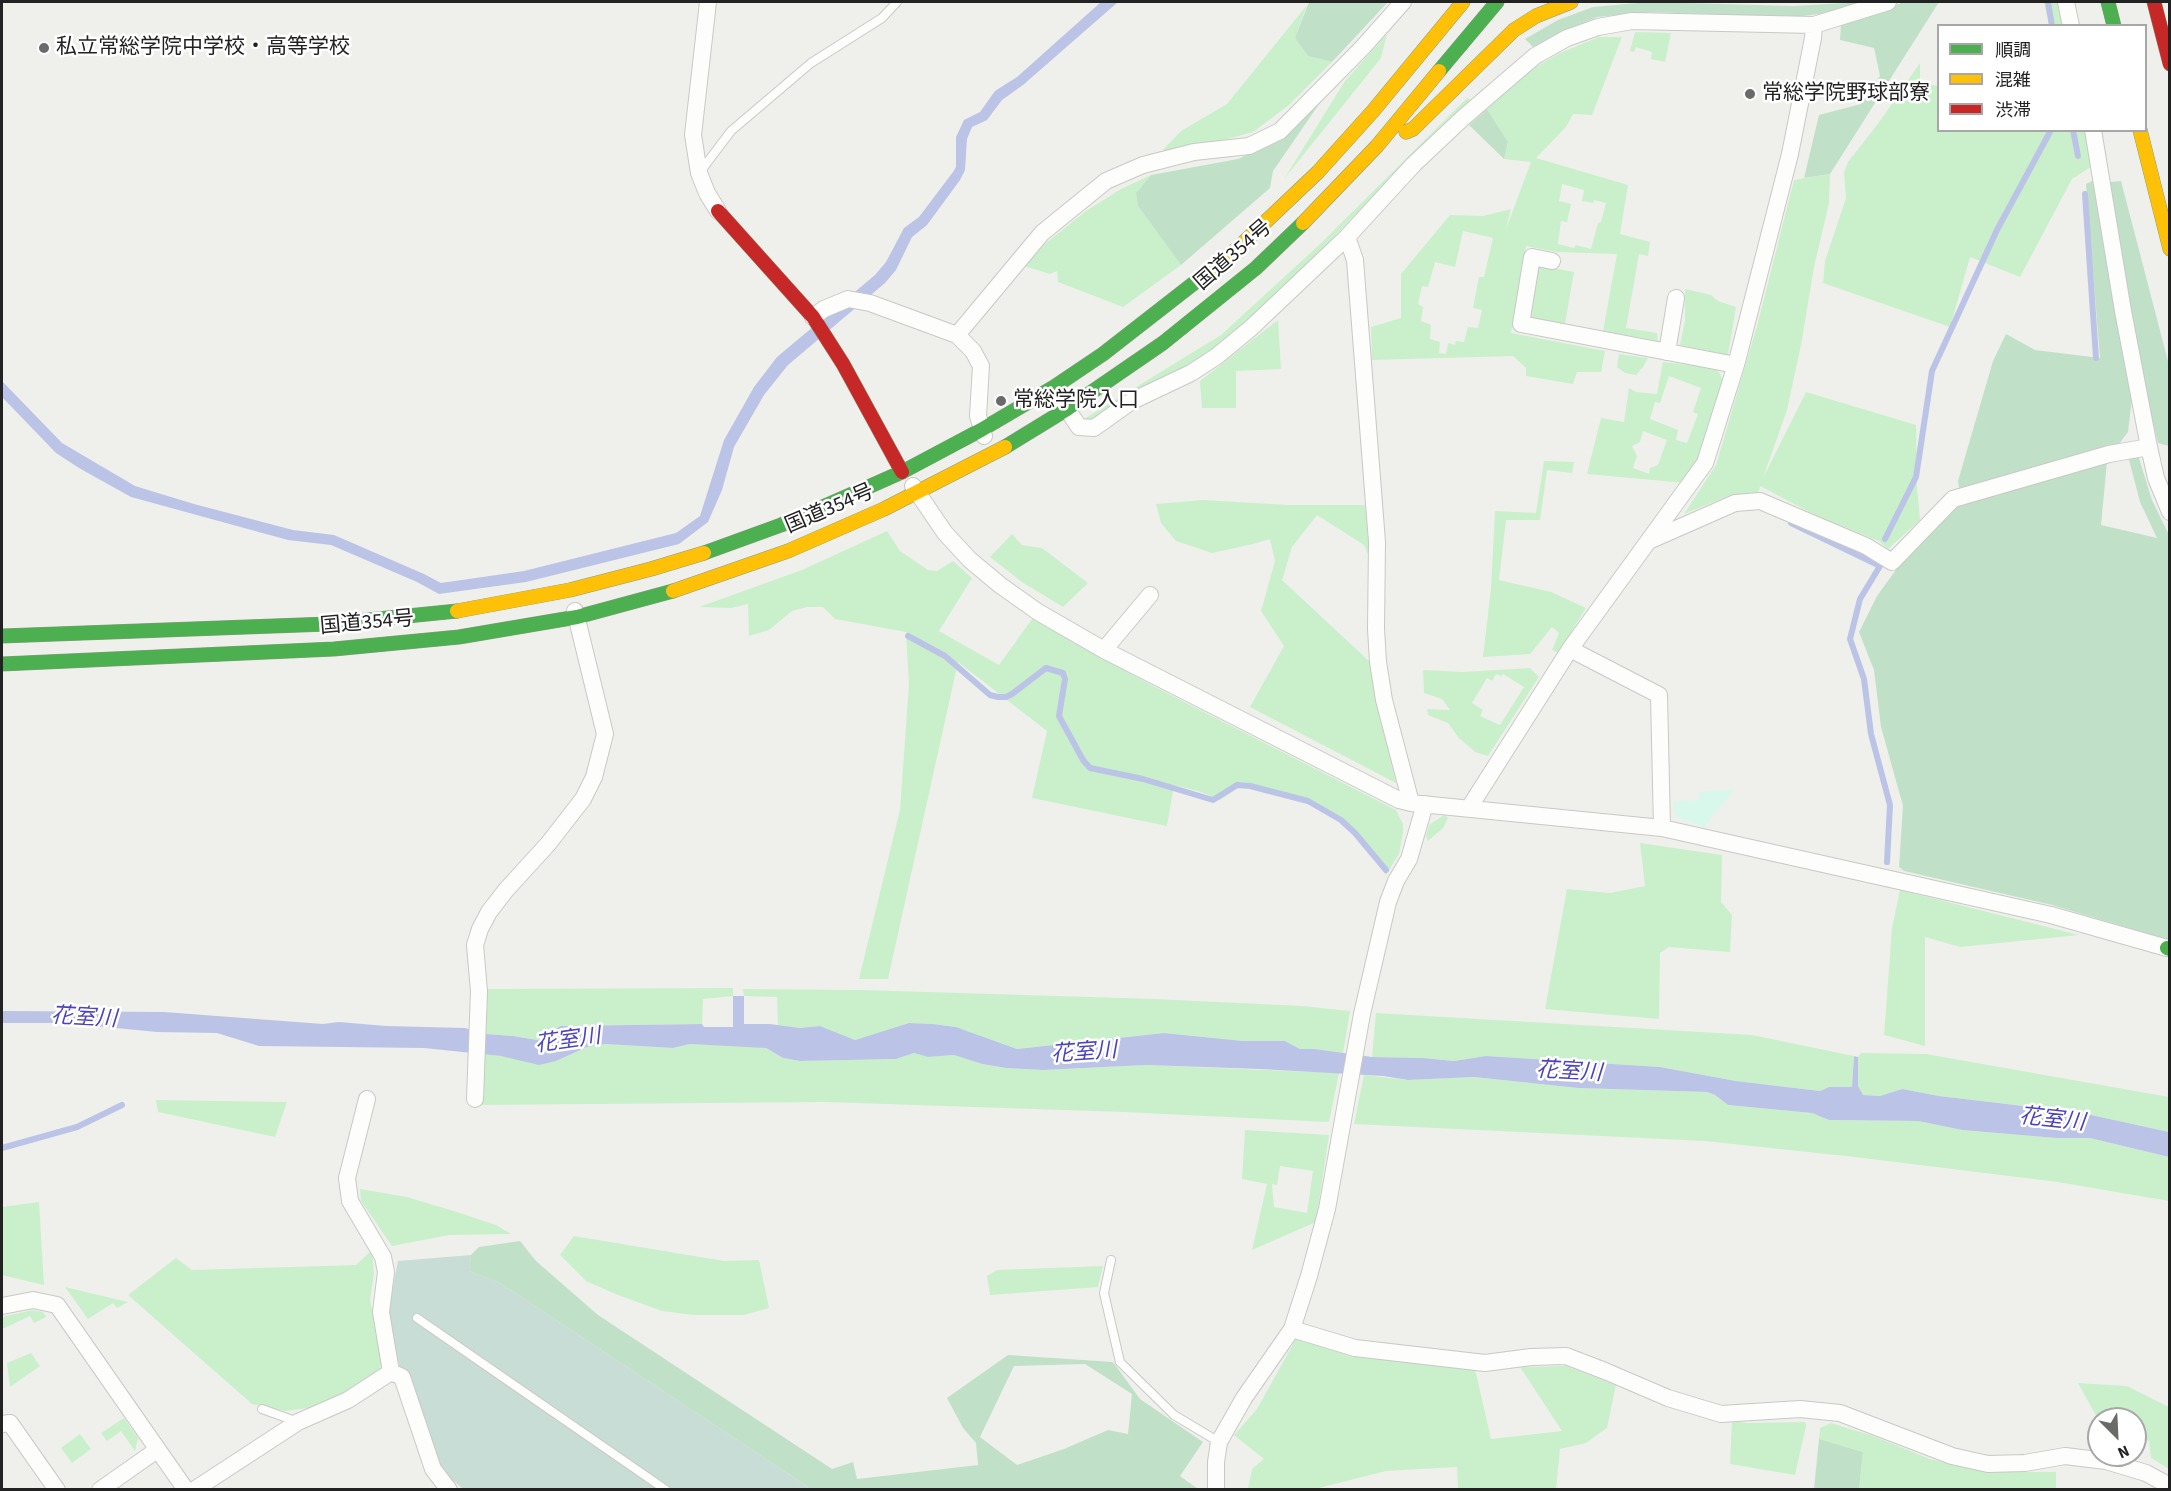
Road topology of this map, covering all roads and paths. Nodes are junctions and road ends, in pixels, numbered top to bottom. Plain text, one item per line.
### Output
1 (708, 2) edge
2 (897, 2) edge
3 (1402, 2) edge
4 (1463, 2) edge
5 (1497, 2) edge
6 (1571, 2) edge
7 (1888, 2) edge
8 (2066, 2) edge
9 (2108, 2) edge
10 (2154, 2) edge
11 (2071, 24) edge
12 (2114, 24) edge
13 (1814, 25) junction
14 (1410, 45) dead end
15 (2169, 64) edge
16 (1373, 111) junction
17 (2093, 132) edge
18 (2140, 132) edge
19 (1377, 146) junction
20 (699, 173) junction
21 (718, 211) joint
22 (1347, 237) junction
23 (2169, 249) edge
24 (1551, 261) dead end
25 (1676, 298) dead end
26 (813, 317) junction
27 (957, 335) junction
28 (1666, 352) junction
29 (1736, 365) junction
30 (1054, 387) junction
31 (1067, 409) junction
32 (981, 430) junction
33 (994, 454) junction
34 (2157, 456) edge
35 (903, 472) junction
36 (918, 494) junction
37 (2169, 512) edge
38 (1650, 540) junction
39 (570, 590) junction
40 (1150, 595) dead end
41 (577, 617) junction
42 (2, 636) edge
43 (1570, 649) junction
44 (1104, 650) junction
45 (2, 664) edge
46 (1418, 804) junction
47 (1468, 808) junction
48 (1662, 828) junction
49 (2168, 949) edge
50 (475, 1099) dead end
51 (367, 1100) dead end
52 (1111, 1260) dead end
53 (2, 1306) edge
54 (417, 1318) dead end
55 (1292, 1329) junction
56 (391, 1372) junction
57 (262, 1409) dead end
58 (298, 1422) junction
59 (2, 1424) edge
60 (1219, 1442) junction
61 (157, 1450) junction
62 (2169, 1486) edge
63 (57, 1490) edge
64 (100, 1490) edge
65 (186, 1490) edge
66 (194, 1490) edge
67 (449, 1490) edge
68 (666, 1490) edge
69 (1216, 1490) edge

1 - 20 street
2 - 20 lane
3 - 27 street
4 - 16 main road, 国道354号
5 - 19 main road, 国道354号
6 - 19 main road
7 - 13 street
8 - 11 street
9 - 12 main road
10 - 15 main road
13 - 22 street
13 - 29 street
14 - 16 main road
16 - 30 main road, 国道354号
17 - 34 street
18 - 23 main road
19 - 31 main road, 国道354号
20 - 21 street
21 - 26 main road
22 - 31 street
22 - 46 street
24 - 28 street
25 - 28 street
26 - 27 street
26 - 35 main road
27 - 32 street
28 - 29 street
29 - 38 street
30 - 31 street
30 - 32 main road, 国道354号
31 - 33 main road, 国道354号
32 - 33 street
32 - 35 main road, 国道354号
33 - 36 main road, 国道354号
34 - 37 street
34 - 38 street
35 - 36 street
35 - 39 main road, 国道354号
36 - 41 main road, 国道354号
36 - 44 street
38 - 43 street
39 - 41 street
39 - 42 main road, 国道354号
40 - 44 street
41 - 45 main road, 国道354号
41 - 50 street
43 - 47 street
43 - 48 street
44 - 46 street
46 - 47 street
46 - 55 street
47 - 48 street
48 - 49 street
51 - 56 street
52 - 60 lane
53 - 61 street
54 - 68 lane
55 - 60 street
55 - 62 street
56 - 58 street
56 - 67 street
57 - 58 lane
58 - 66 street
59 - 63 street
60 - 69 street
61 - 64 street
61 - 65 street

